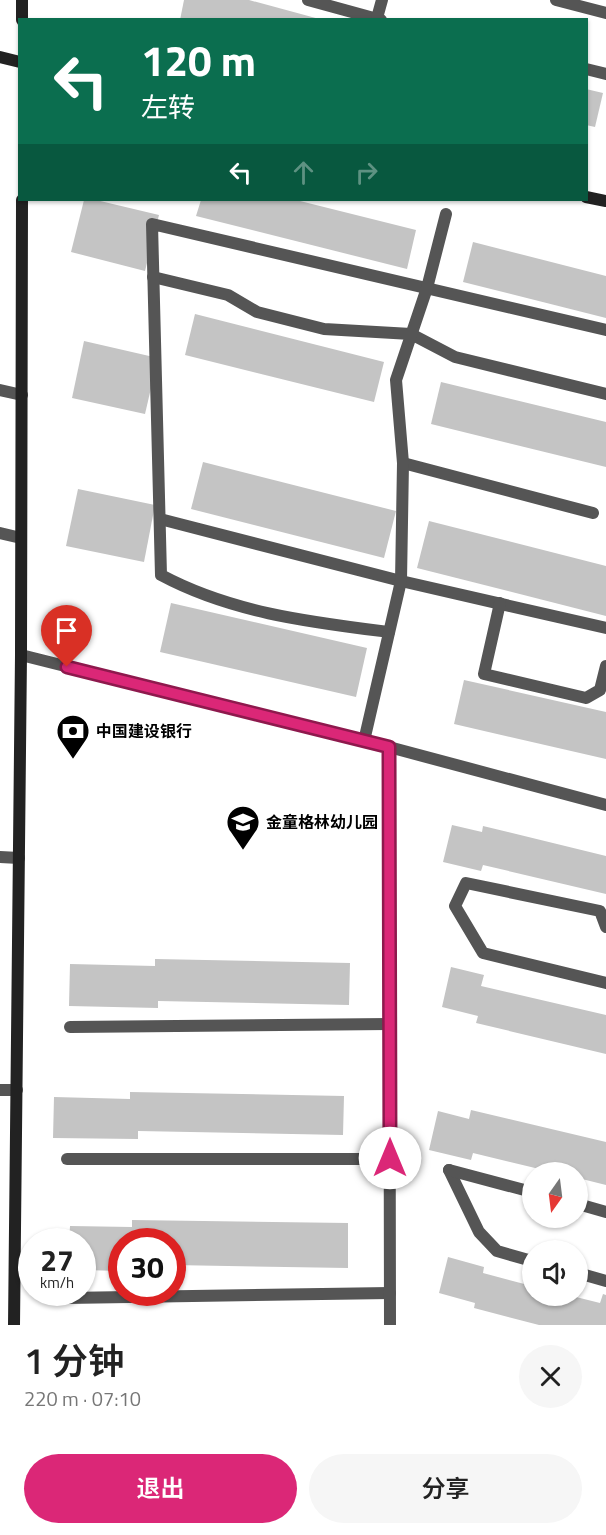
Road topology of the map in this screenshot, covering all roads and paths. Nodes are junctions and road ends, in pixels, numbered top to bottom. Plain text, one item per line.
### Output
1 (22, 0) edge
2 (308, 0) edge
3 (382, 0) edge
4 (556, 0) edge
5 (606, 13) edge
6 (22, 18) edge
7 (375, 18) edge
8 (379, 18) edge
9 (0, 57) edge
10 (18, 62) edge
11 (588, 70) edge
12 (606, 74) edge
13 (588, 196) edge
14 (22, 201) edge
15 (606, 201) edge
16 (446, 214) dead end
17 (153, 277) junction
18 (427, 288) junction
19 (606, 330) edge
20 (411, 334) junction
21 (0, 390) edge
22 (606, 394) edge
23 (22, 395) junction
24 (403, 463) junction
25 (594, 513) dead end
26 (160, 519) junction
27 (0, 532) edge
28 (21, 538) junction
29 (400, 580) junction
30 (500, 603) junction
31 (606, 628) edge
32 (389, 632) junction
33 (21, 655) junction
34 (606, 666) edge
35 (364, 741) junction
36 (389, 747) junction
37 (606, 805) edge
38 (0, 857) edge
39 (19, 858) junction
40 (606, 927) edge
41 (606, 983) edge
42 (389, 1024) junction
43 (70, 1027) dead end
44 (0, 1090) edge
45 (17, 1090) junction
46 (390, 1158) junction
47 (67, 1159) dead end
48 (522, 1189) edge
49 (588, 1207) edge
50 (606, 1212) edge
51 (522, 1258) edge
52 (588, 1276) edge
53 (606, 1281) edge
54 (390, 1293) junction
55 (96, 1298) edge
56 (14, 1325) edge
57 (390, 1325) edge

1 - 6 street
2 - 7 street
3 - 8 street
4 - 5 street
9 - 10 street
11 - 12 street
13 - 15 street
14 - 23 street
16 - 18 street
17 - 18 street
17 - 20 street
17 - 26 street
18 - 19 street
18 - 20 street
20 - 22 street
20 - 24 street
21 - 23 street
23 - 28 street
24 - 25 street
24 - 29 street
26 - 29 street
26 - 32 street
27 - 28 street
28 - 33 street
29 - 30 street
29 - 32 street
30 - 31 street
30 - 34 street
32 - 35 street
33 - 35 street
33 - 39 street
35 - 36 street
36 - 37 street
36 - 42 street
38 - 39 street
39 - 45 street
40 - 41 street
42 - 43 street
42 - 46 street
44 - 45 street
45 - 56 street
46 - 47 street
46 - 54 street
48 - 51 street
49 - 50 street
52 - 53 street
54 - 55 street
54 - 57 street

